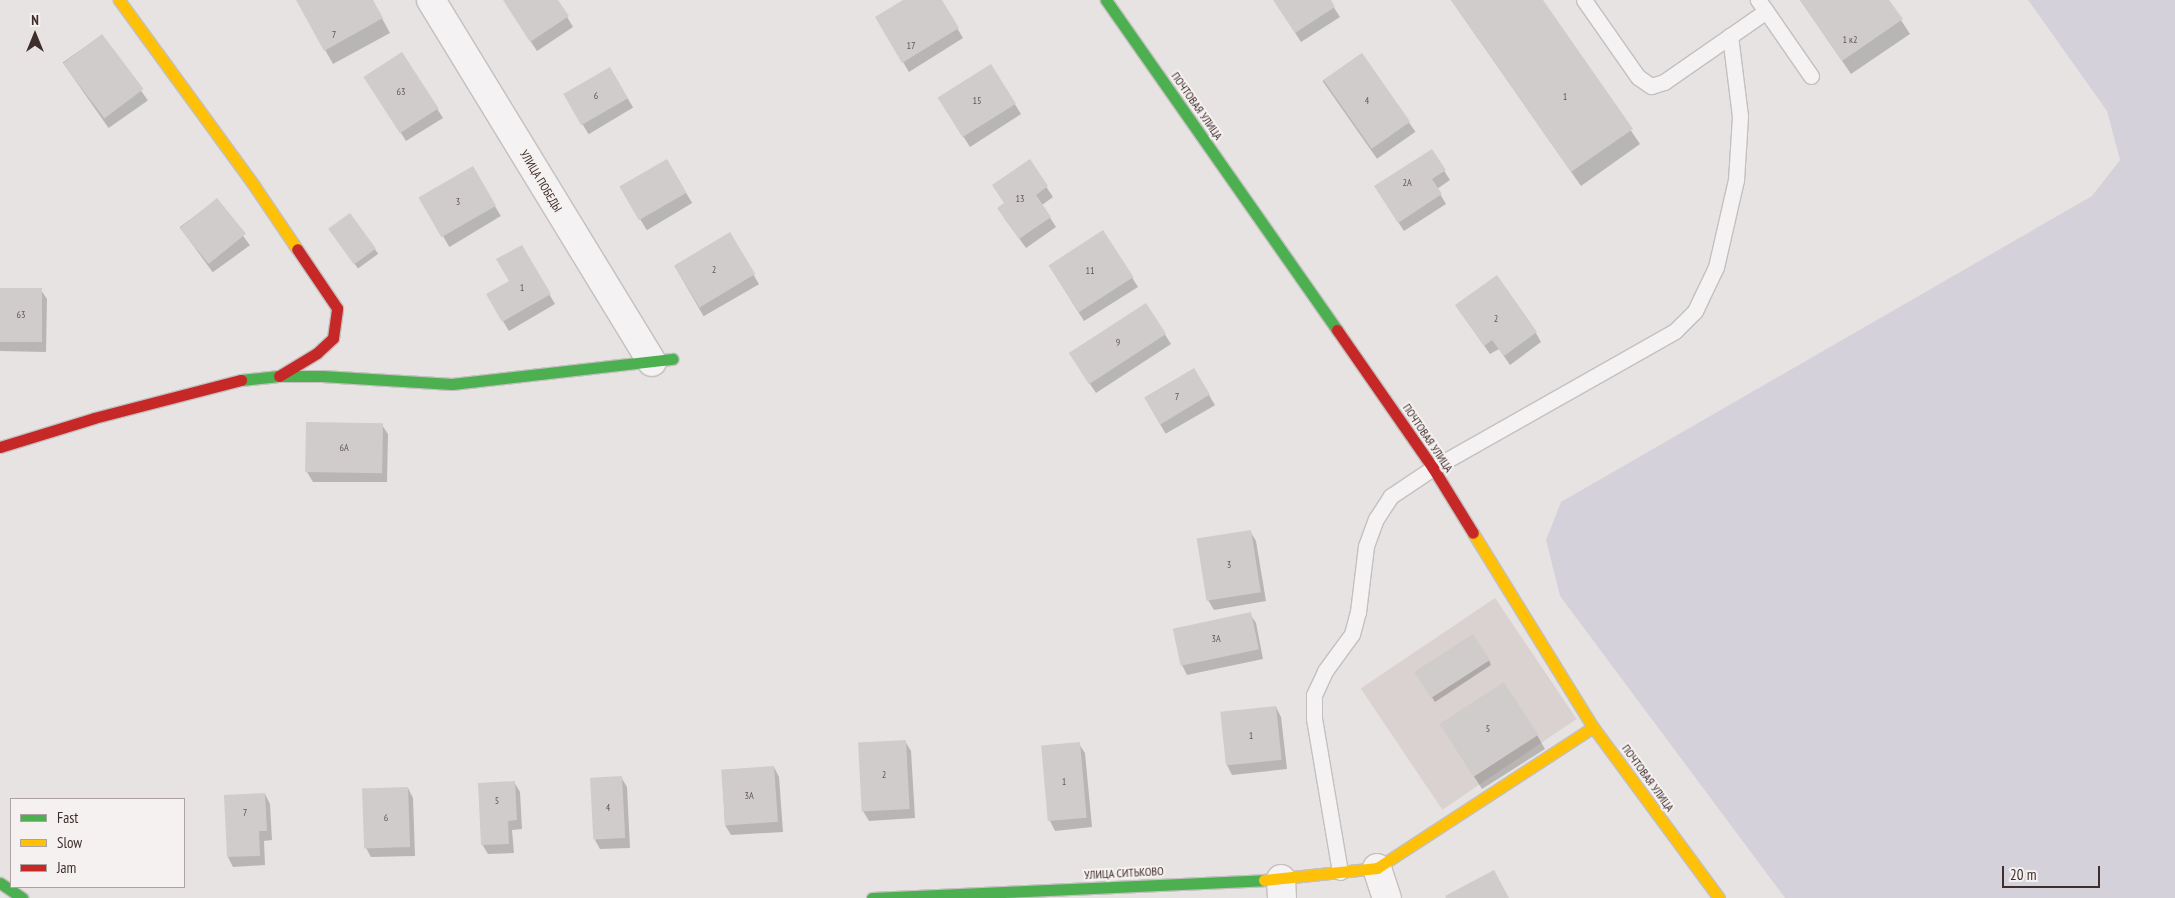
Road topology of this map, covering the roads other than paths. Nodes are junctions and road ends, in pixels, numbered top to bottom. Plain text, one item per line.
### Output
1 (119, 0) edge
2 (431, 0) edge
3 (1106, 0) edge
4 (1584, 0) edge
5 (1762, 6) edge
6 (1730, 36) junction
7 (1811, 76) dead end
8 (662, 360) joint
9 (277, 376) junction
10 (0, 447) edge
11 (1432, 468) junction
12 (1593, 727) junction
13 (1377, 868) junction
14 (1340, 872) junction
15 (0, 883) edge
16 (1282, 888) edge
17 (22, 898) edge
18 (872, 898) edge
19 (1387, 898) edge
20 (1719, 898) edge

1 - 9 street
2 - 8 street, УЛИЦА ПОБЕДЫ
3 - 11 street, ПОЧТОВАЯ УЛИЦА
4 - 6 lane
5 - 6 lane
5 - 7 lane
6 - 11 lane
8 - 9 street
9 - 10 street
11 - 12 street, ПОЧТОВАЯ УЛИЦА
11 - 14 lane
12 - 13 street
12 - 20 street, ПОЧТОВАЯ УЛИЦА
13 - 14 street, УЛИЦА СИТЬКОВО
13 - 19 street
14 - 16 street, УЛИЦА СИТЬКОВО
15 - 17 street
16 - 18 street, УЛИЦА СИТЬКОВО

